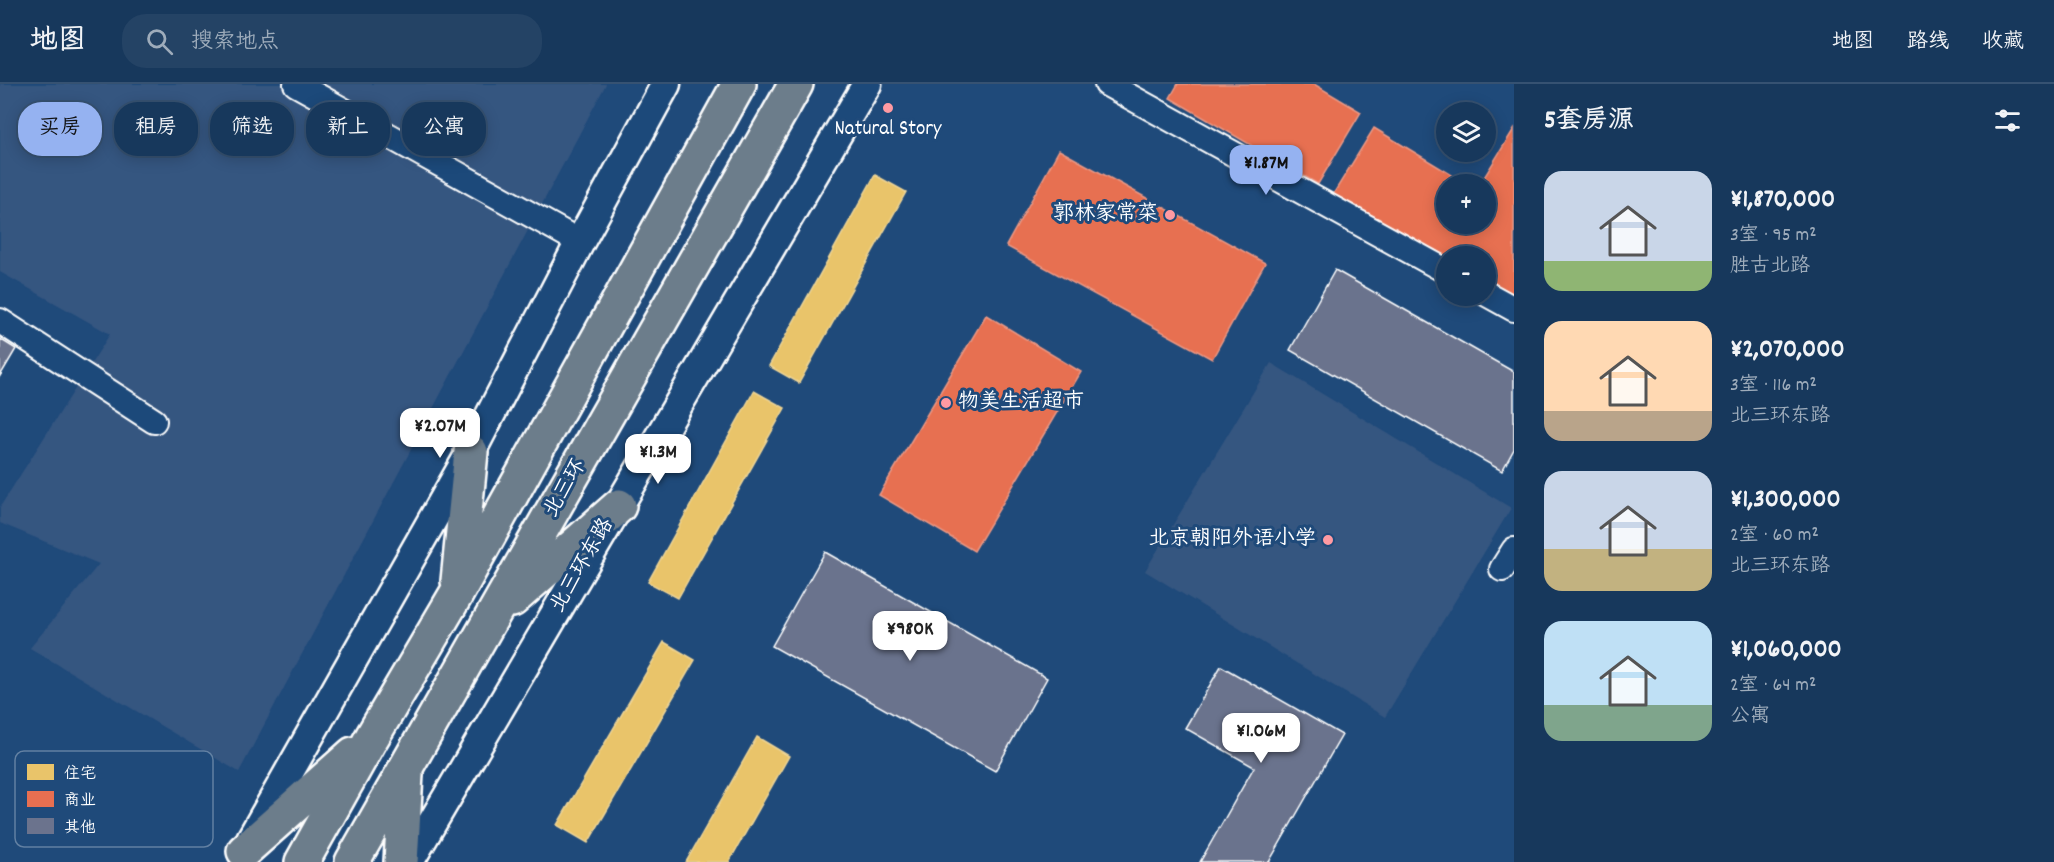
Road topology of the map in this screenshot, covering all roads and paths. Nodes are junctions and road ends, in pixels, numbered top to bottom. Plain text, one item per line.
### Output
1 (296, 84) edge
2 (666, 84) edge
3 (739, 84) edge
4 (796, 84) edge
5 (867, 84) edge
6 (1107, 84) edge
7 (580, 242) junction
8 (1436, 265) edge
9 (1496, 298) edge
10 (1514, 309) edge
11 (0, 321) edge
12 (154, 421) dead end
13 (471, 452) junction
14 (618, 506) junction
15 (457, 593) junction
16 (492, 617) junction
17 (372, 737) junction
18 (406, 767) junction
19 (241, 857) edge
20 (302, 862) edge
21 (352, 862) edge
22 (401, 862) edge
23 (409, 862) edge

1 - 7 street
2 - 7 street
3 - 15 highway
4 - 16 highway, 北三环
5 - 14 street, 北三环东路
6 - 8 street
7 - 13 street
9 - 10 street
11 - 12 street
13 - 15 highway
13 - 19 street
14 - 16 highway
14 - 23 street, 北三环东路
15 - 17 highway
16 - 18 highway, 北三环
17 - 19 highway
17 - 20 highway
18 - 21 highway, 北三环
18 - 22 highway

